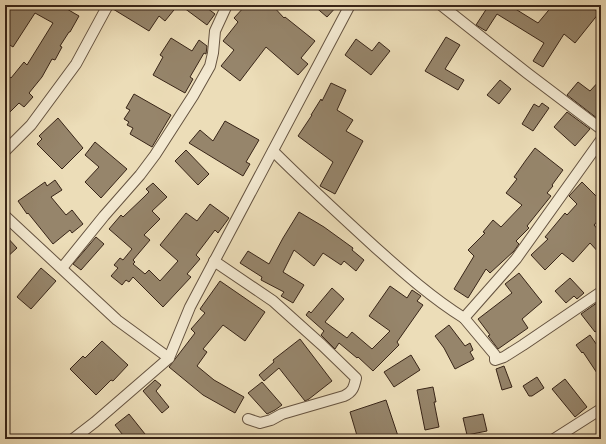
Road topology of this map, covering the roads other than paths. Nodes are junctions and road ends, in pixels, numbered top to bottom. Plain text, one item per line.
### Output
1 (108, 5) edge
2 (227, 5) edge
3 (350, 5) edge
4 (441, 5) edge
5 (601, 129) edge
6 (601, 140) edge
7 (5, 151) edge
8 (273, 151) junction
9 (5, 216) edge
10 (214, 261) junction
11 (62, 268) junction
12 (601, 292) edge
13 (464, 318) junction
14 (169, 358) junction
15 (601, 409) edge
16 (248, 419) dead end
17 (73, 439) edge
18 (554, 439) edge

1 - 7 street
2 - 11 street
3 - 8 street
4 - 5 street
6 - 13 street
8 - 10 street
8 - 13 street
9 - 11 street
10 - 14 street
10 - 16 street
11 - 14 street
12 - 13 street
14 - 17 street
15 - 18 street

